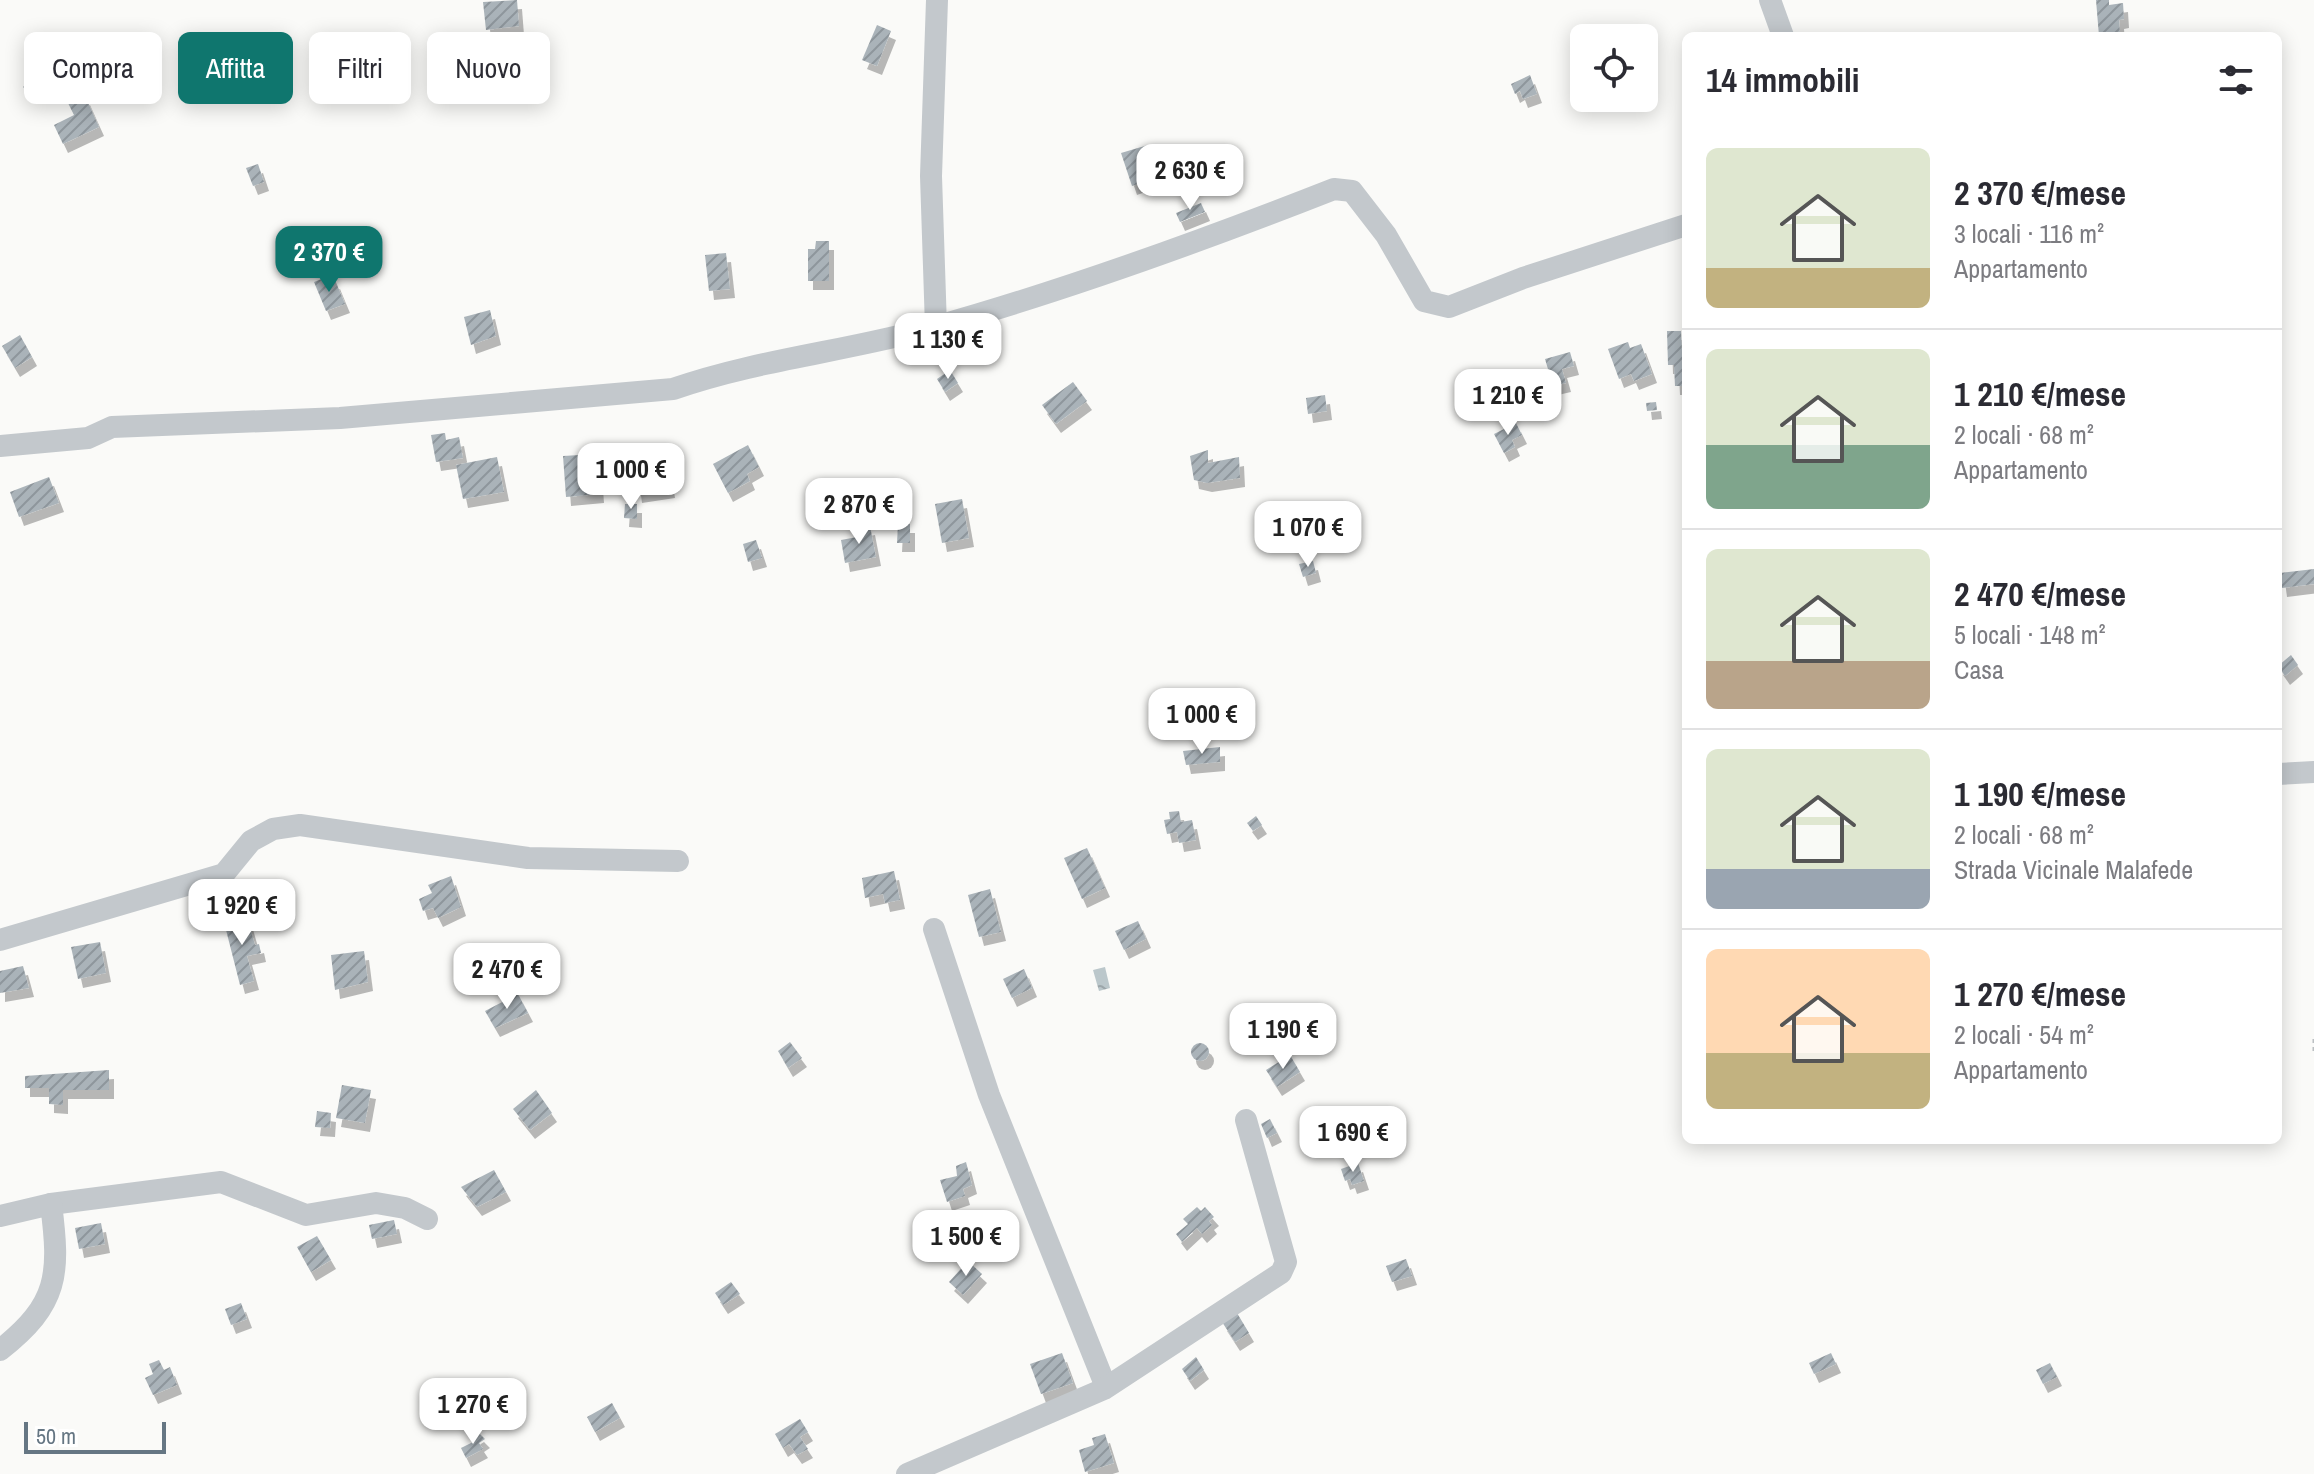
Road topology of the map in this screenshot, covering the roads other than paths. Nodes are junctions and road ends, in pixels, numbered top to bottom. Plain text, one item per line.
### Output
1 (937, 0) edge
2 (1770, 0) edge
3 (1782, 32) edge
4 (1682, 226) edge
5 (936, 327) junction
6 (0, 446) edge
7 (2314, 772) edge
8 (2282, 774) edge
9 (678, 861) dead end
10 (934, 929) dead end
11 (0, 940) edge
12 (1246, 1120) dead end
13 (51, 1204) junction
14 (0, 1216) edge
15 (427, 1219) dead end
16 (0, 1350) edge
17 (1106, 1387) junction
18 (907, 1474) edge

1 - 5 street
2 - 3 street
4 - 5 street
5 - 6 street
7 - 8 street
9 - 11 street
10 - 17 street
12 - 17 street
13 - 14 street
13 - 15 street
13 - 16 street
17 - 18 street

